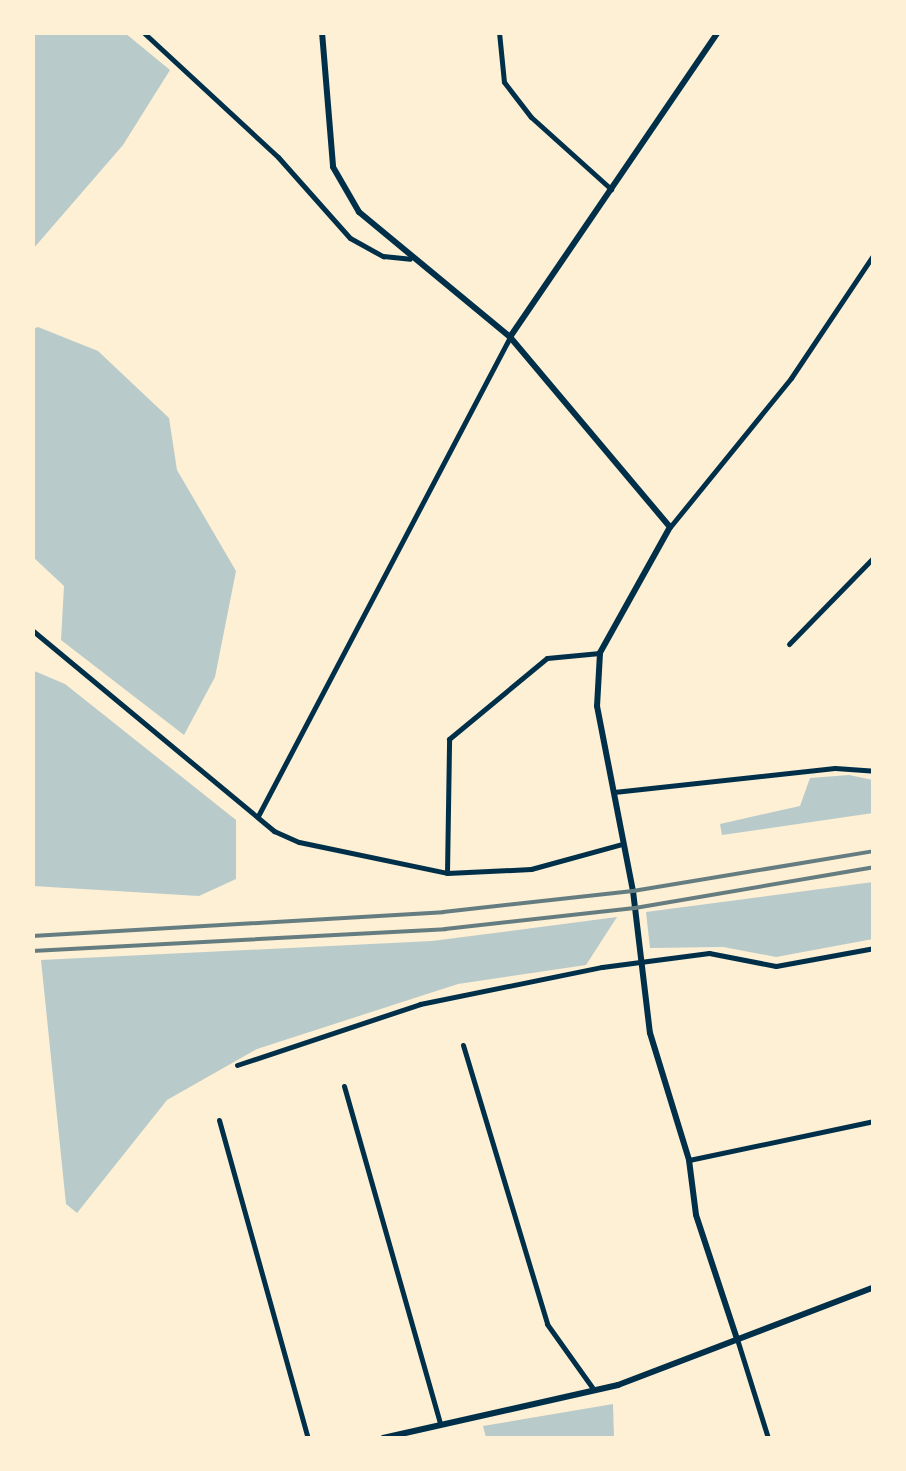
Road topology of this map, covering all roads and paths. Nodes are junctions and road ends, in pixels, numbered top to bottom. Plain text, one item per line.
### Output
1 (143, 32) edge
2 (322, 32) edge
3 (500, 32) edge
4 (718, 32) edge
5 (611, 189) junction
6 (874, 254) edge
7 (410, 259) junction
8 (510, 337) junction
9 (670, 527) junction
10 (874, 557) edge
11 (32, 630) edge
12 (789, 644) dead end
13 (600, 653) junction
14 (874, 771) edge
15 (611, 792) junction
16 (258, 816) junction
17 (622, 844) junction
18 (447, 873) junction
19 (874, 948) edge
20 (639, 962) junction
21 (463, 1045) dead end
22 (236, 1066) dead end
23 (344, 1086) dead end
24 (220, 1120) dead end
25 (874, 1121) edge
26 (689, 1160) junction
27 (874, 1287) edge
28 (737, 1339) junction
29 (596, 1392) junction
30 (440, 1423) junction
31 (308, 1438) edge
32 (383, 1438) edge
33 (768, 1438) edge

1 - 7 street
2 - 7 street
3 - 5 street
4 - 5 street
5 - 8 street
6 - 9 street
7 - 8 street
8 - 9 street
8 - 16 street
9 - 13 street
10 - 12 street
11 - 16 street
13 - 15 street
13 - 18 street
14 - 15 street
15 - 17 street
16 - 18 street
17 - 18 street
17 - 20 street
19 - 20 street
20 - 22 street
20 - 26 street
21 - 29 street
23 - 30 street
24 - 31 street
25 - 26 street
26 - 28 street
27 - 28 street
28 - 29 street
28 - 33 street
29 - 30 street
30 - 32 street

